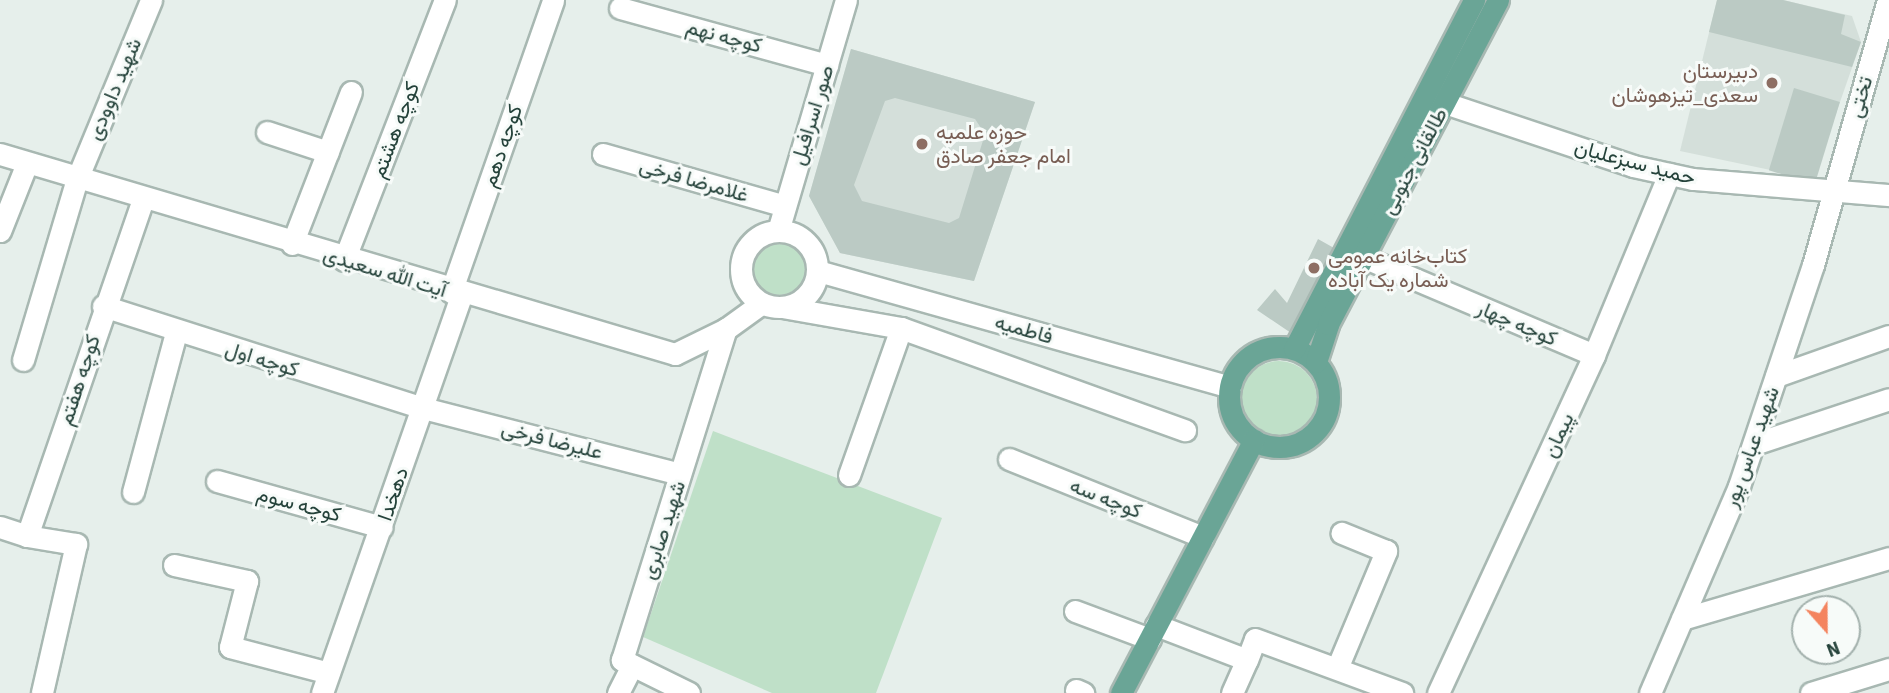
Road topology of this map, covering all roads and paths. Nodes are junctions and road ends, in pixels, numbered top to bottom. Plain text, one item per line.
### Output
1 (151, 0) edge
2 (445, 0) edge
3 (553, 0) edge
4 (846, 0) edge
5 (1474, 0) edge
6 (1498, 0) edge
7 (1888, 0) edge
8 (620, 8) dead end
9 (827, 65) junction
10 (351, 92) dead end
11 (1445, 103) junction
12 (267, 132) dead end
13 (328, 152) junction
14 (603, 154) dead end
15 (0, 155) edge
16 (27, 163) junction
17 (1669, 174) junction
18 (77, 178) junction
19 (1832, 194) junction
20 (1889, 195) edge
21 (143, 199) junction
22 (785, 206) junction
23 (0, 231) edge
24 (778, 231) junction
25 (292, 244) junction
26 (1363, 257) junction
27 (344, 260) junction
28 (818, 271) junction
29 (456, 293) junction
30 (772, 305) junction
31 (103, 306) junction
32 (901, 328) junction
33 (726, 329) junction
34 (176, 333) junction
35 (1889, 336) edge
36 (1294, 349) junction
37 (1594, 355) junction
38 (23, 360) dead end
39 (1316, 362) junction
40 (1776, 376) junction
41 (1230, 387) junction
42 (1889, 399) edge
43 (423, 408) junction
44 (1185, 430) dead end
45 (1254, 440) junction
46 (1754, 444) junction
47 (1009, 459) dead end
48 (680, 474) junction
49 (849, 475) dead end
50 (217, 481) dead end
51 (133, 492) dead end
52 (0, 527) edge
53 (382, 527) junction
54 (1342, 533) dead end
55 (27, 536) junction
56 (1203, 537) junction
57 (1889, 558) edge
58 (174, 565) dead end
59 (1075, 611) dead end
60 (1682, 619) junction
61 (1153, 632) junction
62 (1247, 660) junction
63 (632, 665) junction
64 (1338, 666) junction
65 (1889, 669) edge
66 (326, 683) edge
67 (42, 693) edge
68 (618, 693) edge
69 (689, 693) edge
70 (1121, 693) edge
71 (1233, 693) edge
72 (1402, 693) edge
73 (1438, 693) edge
74 (1650, 693) edge
75 (1811, 693) edge

1 - 18 street, شهید داوودی
2 - 27 street, کوچه هشتم
3 - 29 street, کوچه دهم
4 - 9 street, صور اسرافیل
5 - 36 main road, طالقانی جنوبی
6 - 11 main road, طالقانی جنوبی
7 - 19 street, تختی
8 - 9 street, کوچه نهم
9 - 22 street, صور اسرافیل
10 - 13 street
11 - 17 street, حمید سبزعلیان
11 - 26 main road, طالقانی جنوبی
12 - 13 street
13 - 25 street
14 - 22 street, غلامرضا فرخی
15 - 16 street, آیت الله سعیدی
16 - 18 street, آیت الله سعیدی
16 - 23 street
17 - 19 street, حمید سبزعلیان
17 - 37 street, پیمان
18 - 21 street, آیت الله سعیدی
18 - 38 street, شهید داوودی
19 - 20 street, حمید سبزعلیان
19 - 40 street, شهید عباس پور
21 - 25 street, آیت الله سعیدی
21 - 31 street, کوچه هفتم
22 - 24 street, صور اسرافیل
24 - 28 street
24 - 30 street
25 - 27 street, آیت الله سعیدی
26 - 37 street, کوچه چهار
26 - 39 main road, طالقانی جنوبی
27 - 29 street, آیت الله سعیدی
28 - 30 street
28 - 41 street, فاطمیه
29 - 33 street, آیت الله سعیدی
29 - 43 street, دهخدا
30 - 32 street, فاطمیه
30 - 33 street, آیت الله سعیدی
31 - 34 street, کوچه اول
31 - 55 street, کوچه هفتم
32 - 44 street, فاطمیه
32 - 49 street
33 - 48 street, شهید صابری
34 - 43 street, کوچه اول
34 - 51 street
35 - 40 street
36 - 39 main road
36 - 41 main road
37 - 73 street, پیمان
39 - 45 main road
40 - 46 street, شهید عباس پور
41 - 45 main road
42 - 46 street
43 - 48 street, علیرضا فرخی
43 - 53 street, دهخدا
45 - 56 main road
46 - 60 street, شهید عباس پور
47 - 56 street, کوچه سه
48 - 63 street, شهید صابری
50 - 53 street, کوچه سوم
52 - 55 street
53 - 66 street, دهخدا
54 - 64 street
55 - 67 street
56 - 61 main road
57 - 60 street
58 - 66 street
59 - 61 street
60 - 74 street, شهید عباس پور
61 - 62 street
61 - 70 main road
62 - 64 street
62 - 71 street
63 - 68 street
63 - 69 street
64 - 72 street
65 - 75 street

